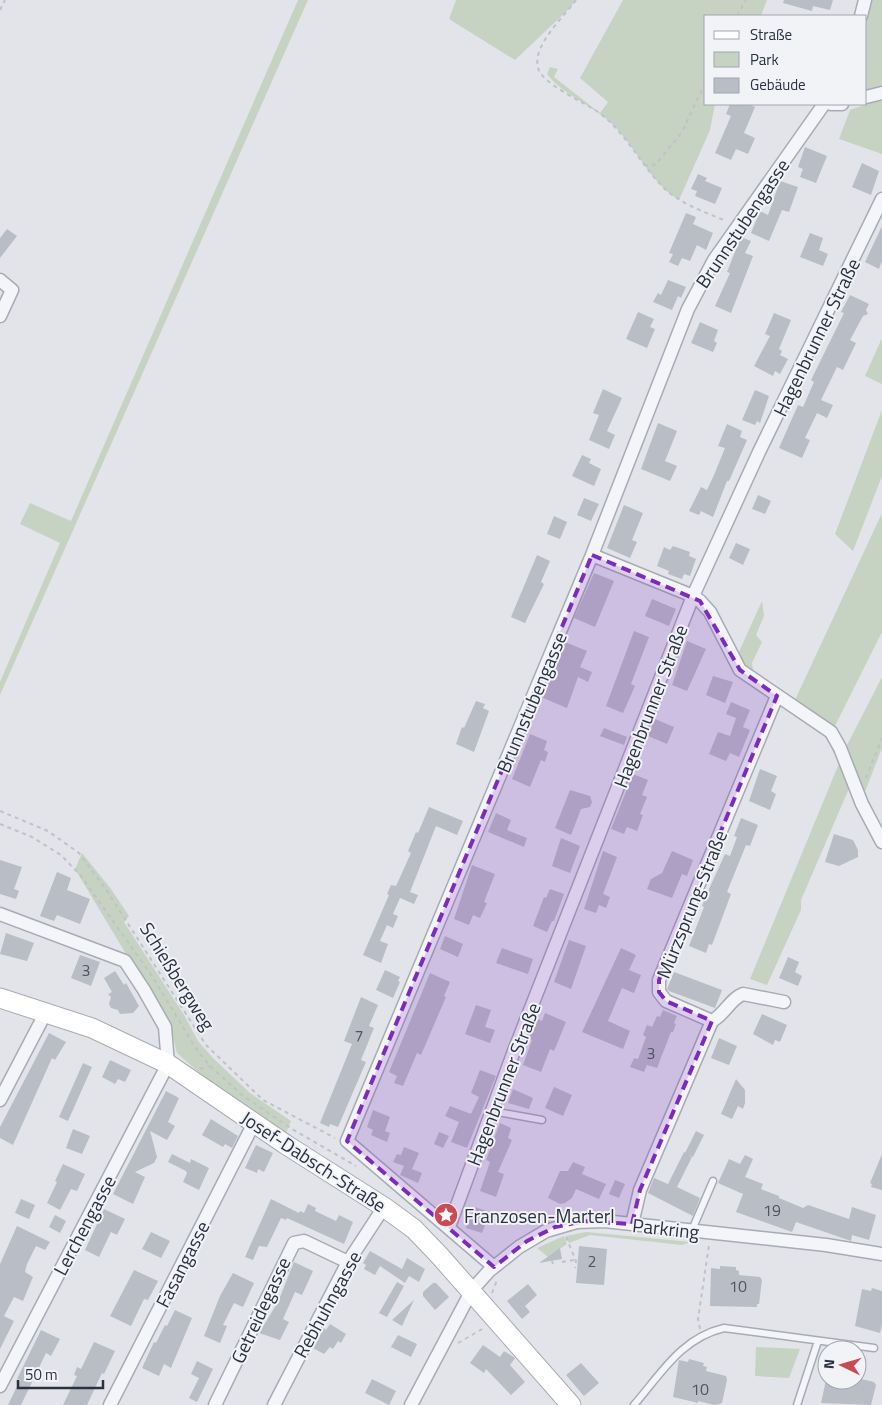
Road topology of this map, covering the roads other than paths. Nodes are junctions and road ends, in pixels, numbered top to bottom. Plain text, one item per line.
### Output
1 (865, 0) edge
2 (861, 15) edge
3 (882, 93) edge
4 (867, 97) edge
5 (823, 105) edge
6 (882, 199) edge
7 (0, 280) edge
8 (0, 316) edge
9 (592, 555) junction
10 (693, 596) junction
11 (777, 696) junction
12 (882, 842) edge
13 (0, 914) edge
14 (0, 998) edge
15 (784, 1002) dead end
16 (46, 1012) junction
17 (712, 1021) junction
18 (168, 1064) junction
19 (4, 1081) edge
20 (0, 1100) edge
21 (492, 1111) junction
22 (542, 1120) dead end
23 (254, 1123) junction
24 (713, 1181) dead end
25 (384, 1207) junction
26 (632, 1224) junction
27 (449, 1227) junction
28 (692, 1230) junction
29 (881, 1251) edge
30 (348, 1262) junction
31 (494, 1272) junction
32 (472, 1290) junction
33 (818, 1340) edge
34 (817, 1343) edge
35 (867, 1347) edge
36 (874, 1348) dead end
37 (0, 1386) edge
38 (568, 1404) edge
39 (110, 1405) edge
40 (215, 1405) edge
41 (274, 1405) edge
42 (411, 1405) edge
43 (634, 1405) edge
44 (797, 1405) edge

1 - 2 street
3 - 4 street
5 - 9 street, Brunnstubengasse
6 - 10 street, Hagenbrunner Straße
7 - 8 street
9 - 10 street
9 - 27 street, Brunnstubengasse
10 - 11 street
10 - 21 street, Hagenbrunner Straße
11 - 12 street
11 - 17 street, Mürzsprung-Straße
13 - 18 street
14 - 16 main road, Josef-Dabsch-Straße
15 - 17 street
16 - 18 main road, Josef-Dabsch-Straße
16 - 19 street
17 - 26 street
18 - 23 main road, Josef-Dabsch-Straße
18 - 37 street, Lerchengasse
19 - 20 street
21 - 22 lane
21 - 27 street, Hagenbrunner Straße
23 - 25 main road, Josef-Dabsch-Straße
23 - 39 street, Fasangasse
24 - 28 lane
25 - 30 street, Rebhuhngasse
25 - 32 main road, Josef-Dabsch-Straße
26 - 28 street, Parkring
26 - 31 street, Parkring
27 - 31 street
28 - 29 street, Parkring
30 - 40 street, Getreidegasse
30 - 41 street, Rebhuhngasse
31 - 32 street, Parkring
32 - 38 main road, Josef-Dabsch-Straße
32 - 42 street, Parkring
33 - 43 lane
34 - 44 lane
35 - 36 lane

